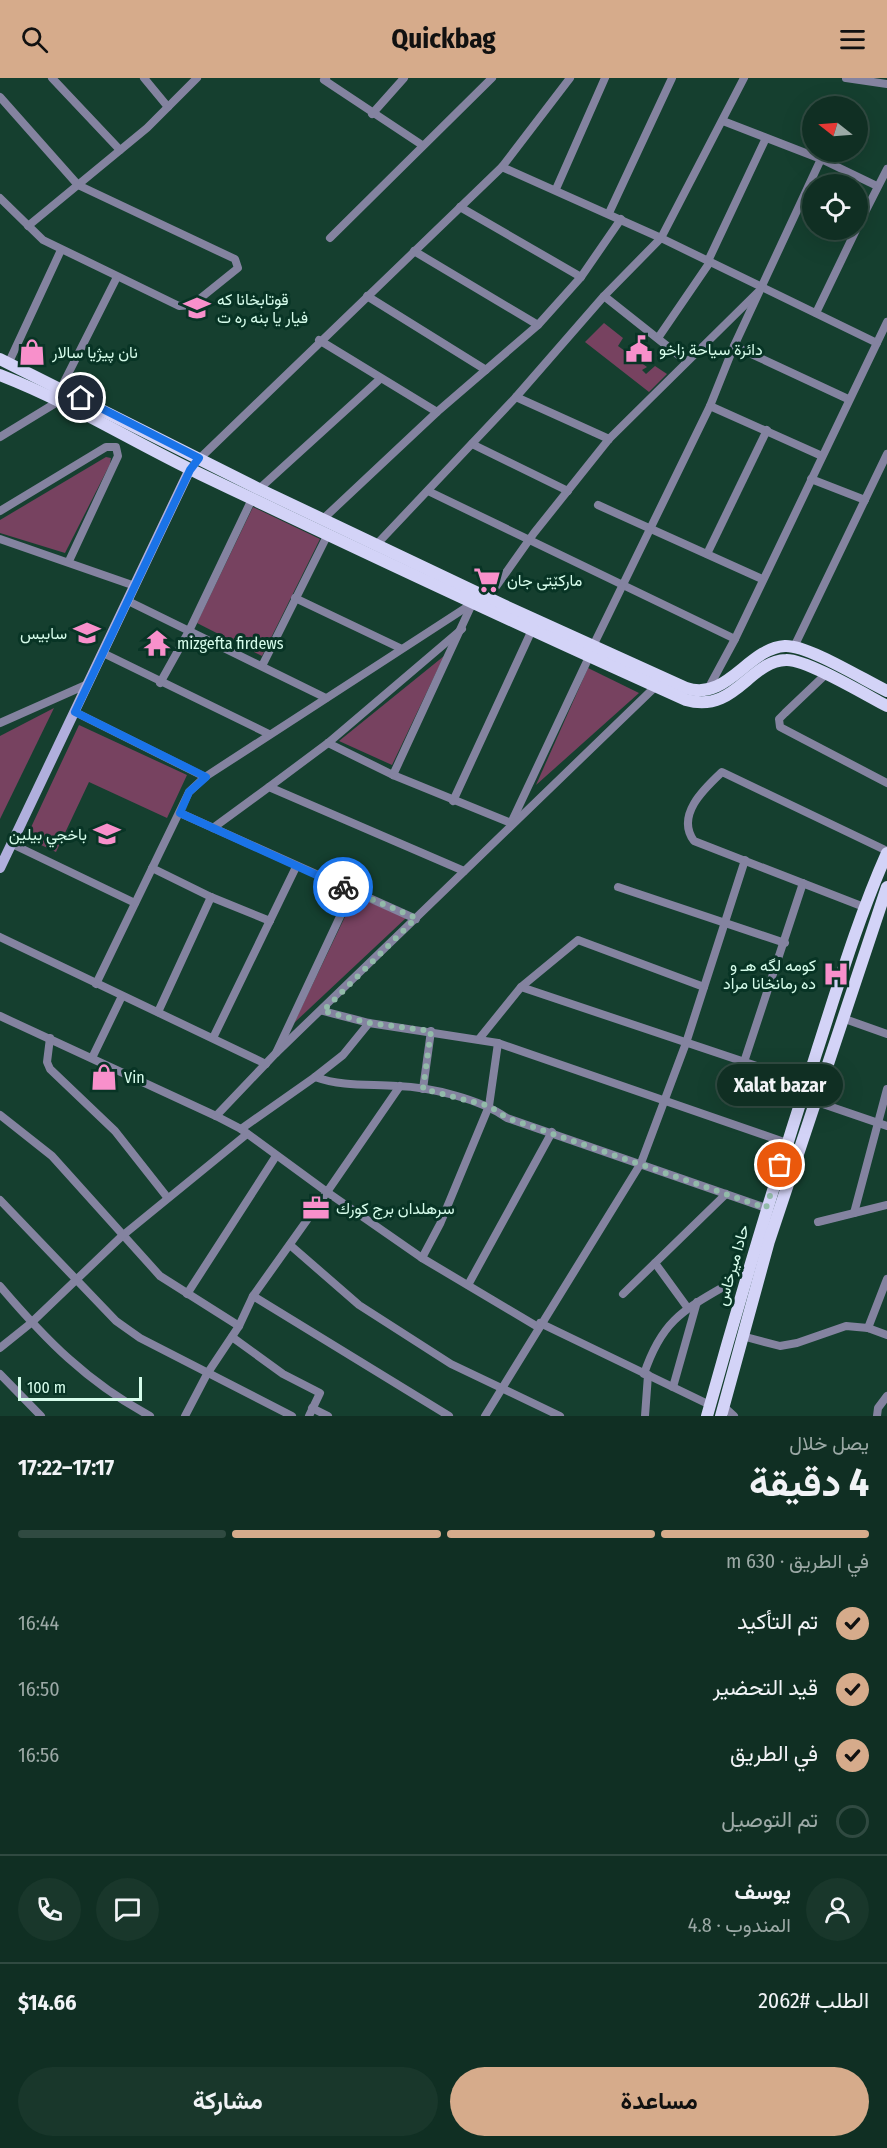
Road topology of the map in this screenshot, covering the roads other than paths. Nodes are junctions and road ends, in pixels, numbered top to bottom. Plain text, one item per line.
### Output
1 (52, 78) edge
2 (144, 78) edge
3 (197, 78) edge
4 (404, 78) edge
5 (492, 78) edge
6 (570, 78) edge
7 (605, 78) edge
8 (672, 78) edge
9 (744, 78) edge
10 (846, 78) edge
11 (324, 79) edge
12 (887, 84) edge
13 (0, 96) edge
14 (168, 107) junction
15 (372, 114) junction
16 (723, 121) junction
17 (766, 138) junction
18 (422, 145) junction
19 (120, 150) junction
20 (802, 152) edge
21 (820, 162) edge
22 (827, 162) edge
23 (502, 167) junction
24 (887, 169) edge
25 (78, 185) junction
26 (877, 186) junction
27 (556, 189) junction
28 (1, 201) edge
29 (868, 205) edge
30 (460, 207) junction
31 (0, 213) edge
32 (609, 213) junction
33 (621, 219) junction
34 (28, 226) junction
35 (330, 238) dead end
36 (662, 238) junction
37 (851, 240) edge
38 (61, 250) junction
39 (414, 251) junction
40 (709, 262) junction
41 (117, 277) junction
42 (581, 278) junction
43 (761, 288) junction
44 (367, 296) junction
45 (604, 296) junction
46 (816, 314) junction
47 (887, 322) edge
48 (538, 325) junction
49 (658, 338) junction
50 (319, 340) junction
51 (877, 343) junction
52 (734, 346) junction
53 (4, 361) edge
54 (686, 361) junction
55 (486, 370) junction
56 (0, 375) edge
57 (380, 379) junction
58 (60, 394) junction
59 (516, 397) junction
60 (848, 399) junction
61 (710, 406) junction
62 (438, 412) junction
63 (768, 430) junction
64 (0, 437) edge
65 (609, 439) junction
66 (472, 444) junction
67 (887, 454) edge
68 (822, 456) junction
69 (199, 458) junction
70 (190, 470) junction
71 (811, 478) junction
72 (428, 491) junction
73 (568, 491) junction
74 (256, 494) junction
75 (865, 500) junction
76 (598, 505) dead end
77 (0, 511) edge
78 (322, 519) junction
79 (649, 529) junction
80 (328, 534) junction
81 (0, 539) edge
82 (530, 539) junction
83 (377, 544) junction
84 (707, 554) junction
85 (69, 561) junction
86 (762, 579) junction
87 (135, 586) junction
88 (621, 586) junction
89 (295, 598) junction
90 (488, 598) junction
91 (128, 601) junction
92 (472, 603) junction
93 (515, 617) junction
94 (530, 626) junction
95 (462, 629) junction
96 (189, 631) junction
97 (735, 639) junction
98 (794, 647) junction
99 (400, 648) junction
100 (591, 652) junction
101 (103, 653) junction
102 (262, 666) junction
103 (825, 675) junction
104 (160, 682) junction
105 (88, 684) junction
106 (655, 687) junction
107 (708, 690) junction
108 (887, 691) edge
109 (326, 698) junction
110 (887, 706) edge
111 (75, 712) junction
112 (0, 723) edge
113 (269, 734) junction
114 (328, 743) junction
115 (393, 775) junction
116 (206, 777) junction
117 (887, 783) edge
118 (269, 787) junction
119 (453, 801) junction
120 (180, 813) junction
121 (511, 823) junction
122 (213, 828) junction
123 (12, 844) junction
124 (887, 852) edge
125 (745, 860) junction
126 (296, 867) junction
127 (0, 868) edge
128 (152, 868) junction
129 (464, 871) junction
130 (803, 883) junction
131 (618, 887) dead end
132 (887, 887) edge
133 (352, 891) junction
134 (211, 897) junction
135 (135, 903) junction
136 (864, 906) junction
137 (882, 913) edge
138 (416, 918) junction
139 (270, 921) junction
140 (725, 923) junction
141 (0, 937) edge
142 (784, 943) junction
143 (96, 984) junction
144 (520, 987) junction
145 (704, 987) junction
146 (122, 996) junction
147 (323, 1011) junction
148 (158, 1012) junction
149 (0, 1016) edge
150 (842, 1018) junction
151 (369, 1023) junction
152 (431, 1031) junction
153 (887, 1034) edge
154 (50, 1038) junction
155 (213, 1038) junction
156 (479, 1039) junction
157 (498, 1043) junction
158 (686, 1043) junction
159 (276, 1053) junction
160 (92, 1058) junction
161 (744, 1062) junction
162 (266, 1064) junction
163 (315, 1077) junction
164 (807, 1083) junction
165 (400, 1086) junction
166 (423, 1089) junction
167 (887, 1089) edge
168 (814, 1101) junction
169 (665, 1102) junction
170 (489, 1106) junction
171 (0, 1115) edge
172 (216, 1116) junction
173 (877, 1122) junction
174 (887, 1126) edge
175 (244, 1131) junction
176 (552, 1132) junction
177 (787, 1143) junction
178 (276, 1156) junction
179 (641, 1163) junction
180 (327, 1192) junction
181 (726, 1194) junction
182 (167, 1197) junction
183 (0, 1200) edge
184 (887, 1205) edge
185 (766, 1208) junction
186 (854, 1213) junction
187 (818, 1222) dead end
188 (122, 1236) junction
189 (290, 1245) junction
190 (422, 1258) junction
191 (655, 1263) junction
192 (887, 1279) edge
193 (78, 1280) junction
194 (468, 1285) junction
195 (0, 1286) edge
196 (725, 1286) dead end
197 (187, 1294) junction
198 (623, 1294) dead end
199 (253, 1296) junction
200 (697, 1302) junction
201 (687, 1307) junction
202 (31, 1323) junction
203 (539, 1325) junction
204 (239, 1326) junction
205 (868, 1328) junction
206 (887, 1335) edge
207 (742, 1336) junction
208 (232, 1337) junction
209 (0, 1348) edge
210 (0, 1374) edge
211 (207, 1374) junction
212 (646, 1375) junction
213 (673, 1387) junction
214 (502, 1389) junction
215 (887, 1396) edge
216 (715, 1411) edge
217 (310, 1412) edge
218 (41, 1416) edge
219 (150, 1416) edge
220 (185, 1416) edge
221 (292, 1416) edge
222 (328, 1416) edge
223 (449, 1416) edge
224 (485, 1416) edge
225 (560, 1416) edge
226 (645, 1416) edge
227 (734, 1416) edge
228 (877, 1416) edge

1 - 19 street
2 - 14 street
3 - 14 street
4 - 15 street
5 - 18 street
6 - 23 street
7 - 27 street
8 - 32 street
9 - 16 street
10 - 12 street
11 - 15 street
13 - 25 street
14 - 19 street
15 - 18 street
16 - 17 street
16 - 36 street
17 - 20 street
17 - 40 street
18 - 35 street
19 - 25 street
21 - 43 street
22 - 26 street
23 - 27 street
23 - 30 street
24 - 26 street
25 - 34 street
25 - 41 street
26 - 29 street
27 - 32 street
28 - 31 street
28 - 34 street
30 - 39 street
30 - 42 street
32 - 33 street
33 - 36 street
33 - 42 street
34 - 38 street
36 - 40 street
36 - 45 street
37 - 46 street
38 - 41 street
38 - 53 street
39 - 44 street
39 - 48 street
40 - 43 street
40 - 49 street
41 - 58 street
42 - 48 street
43 - 46 street
43 - 52 street
43 - 54 street
44 - 50 street
44 - 55 street
45 - 49 street
45 - 59 street
46 - 51 street
47 - 51 street
48 - 55 street
49 - 54 street
50 - 57 street
50 - 69 street
51 - 60 street
52 - 60 street
52 - 61 street
53 - 58 main road
54 - 65 street
55 - 62 street
56 - 58 main road
57 - 62 street
57 - 74 street
58 - 64 street
58 - 69 main road
58 - 70 main road
59 - 65 street
59 - 66 street
60 - 68 street
61 - 63 street
61 - 79 street
62 - 78 street
63 - 68 street
63 - 84 street
65 - 73 street
66 - 72 street
66 - 73 street
67 - 75 street
68 - 71 street
69 - 70 street
69 - 74 main road
70 - 74 main road
70 - 87 main road
71 - 75 street
71 - 86 street
72 - 82 street
72 - 83 street
73 - 82 street
74 - 78 main road
74 - 80 main road
74 - 96 street
75 - 98 street
76 - 79 street
77 - 85 street
78 - 83 main road
79 - 84 street
79 - 88 street
80 - 89 street
80 - 92 main road
81 - 85 street
82 - 88 street
82 - 90 street
83 - 90 main road
84 - 86 street
85 - 87 street
86 - 97 street
87 - 91 main road
88 - 97 street
88 - 100 street
89 - 99 street
89 - 102 street
90 - 93 main road
91 - 96 street
91 - 101 main road
92 - 93 main road
92 - 95 street
92 - 99 street
93 - 94 main road
94 - 100 main road
94 - 119 street
95 - 114 street
95 - 115 street
96 - 102 street
96 - 104 street
97 - 107 street
98 - 107 main road
98 - 108 main road
99 - 109 street
100 - 106 main road
100 - 107 main road
100 - 121 street
101 - 104 street
101 - 105 main road
102 - 109 street
103 - 106 main road
103 - 110 main road
103 - 117 street
104 - 113 street
105 - 111 main road
105 - 112 street
106 - 121 street
109 - 113 street
111 - 116 street
111 - 123 main road
113 - 116 street
114 - 115 street
114 - 118 street
115 - 119 street
116 - 120 street
118 - 122 street
118 - 129 street
119 - 121 street
120 - 122 street
120 - 128 street
121 - 129 street
122 - 126 street
123 - 127 main road
123 - 135 street
124 - 125 street
124 - 136 main road, حادا ميرخاس
125 - 130 street
125 - 140 street
126 - 133 street
126 - 139 street
128 - 134 street
128 - 135 street
129 - 138 street
130 - 136 street
130 - 142 street
131 - 140 street
132 - 137 main road
133 - 138 street
133 - 159 street
134 - 139 street
134 - 148 street
135 - 143 street
136 - 164 main road, حادا ميرخاس
137 - 150 main road
138 - 147 street
139 - 155 street
140 - 142 street
140 - 145 street
141 - 143 street
142 - 161 street
143 - 146 street
144 - 145 street
144 - 156 street
144 - 158 street
145 - 158 street
146 - 148 street
146 - 160 street
147 - 151 street
147 - 159 street
148 - 155 street
149 - 154 street
150 - 153 street
150 - 168 main road
151 - 152 street
151 - 163 street
152 - 156 street
152 - 166 street
154 - 160 street
154 - 182 street
155 - 162 street
156 - 157 street
157 - 169 street
157 - 170 street
158 - 161 street
158 - 169 street
159 - 162 street
160 - 172 street
161 - 164 street
162 - 172 street
163 - 165 street
163 - 175 street
164 - 177 main road, حادا ميرخاس
165 - 166 street
165 - 180 street
166 - 170 street
167 - 173 street
168 - 173 street
168 - 207 main road
169 - 177 street
169 - 179 street
170 - 176 street
170 - 190 street
171 - 188 street
172 - 175 street
173 - 174 street
173 - 186 street
175 - 178 street
175 - 182 street
176 - 179 street
176 - 194 street
177 - 185 main road, حادا ميرخاس
178 - 180 street
178 - 197 street
179 - 181 street
179 - 203 street
180 - 189 street
180 - 190 street
181 - 185 street
181 - 191 street
182 - 188 street
183 - 193 street
184 - 186 street
185 - 216 main road, حادا ميرخاس
186 - 187 street
188 - 193 street
188 - 197 street
189 - 199 street
189 - 214 street
190 - 194 street
191 - 198 street
191 - 201 street
192 - 205 street
193 - 202 street
193 - 211 street
194 - 203 street
195 - 202 street
196 - 200 street
197 - 204 street
199 - 204 street
199 - 223 street
200 - 201 street
200 - 213 street
201 - 212 street
202 - 209 street
202 - 219 street
203 - 212 street
203 - 214 street
204 - 208 street
205 - 206 street
205 - 207 street
207 - 216 main road
208 - 211 street
208 - 217 street
210 - 218 street
211 - 220 street
211 - 221 street
212 - 213 street
212 - 226 street
213 - 216 street
214 - 224 street
214 - 225 street
215 - 228 street
216 - 227 street
217 - 222 street

